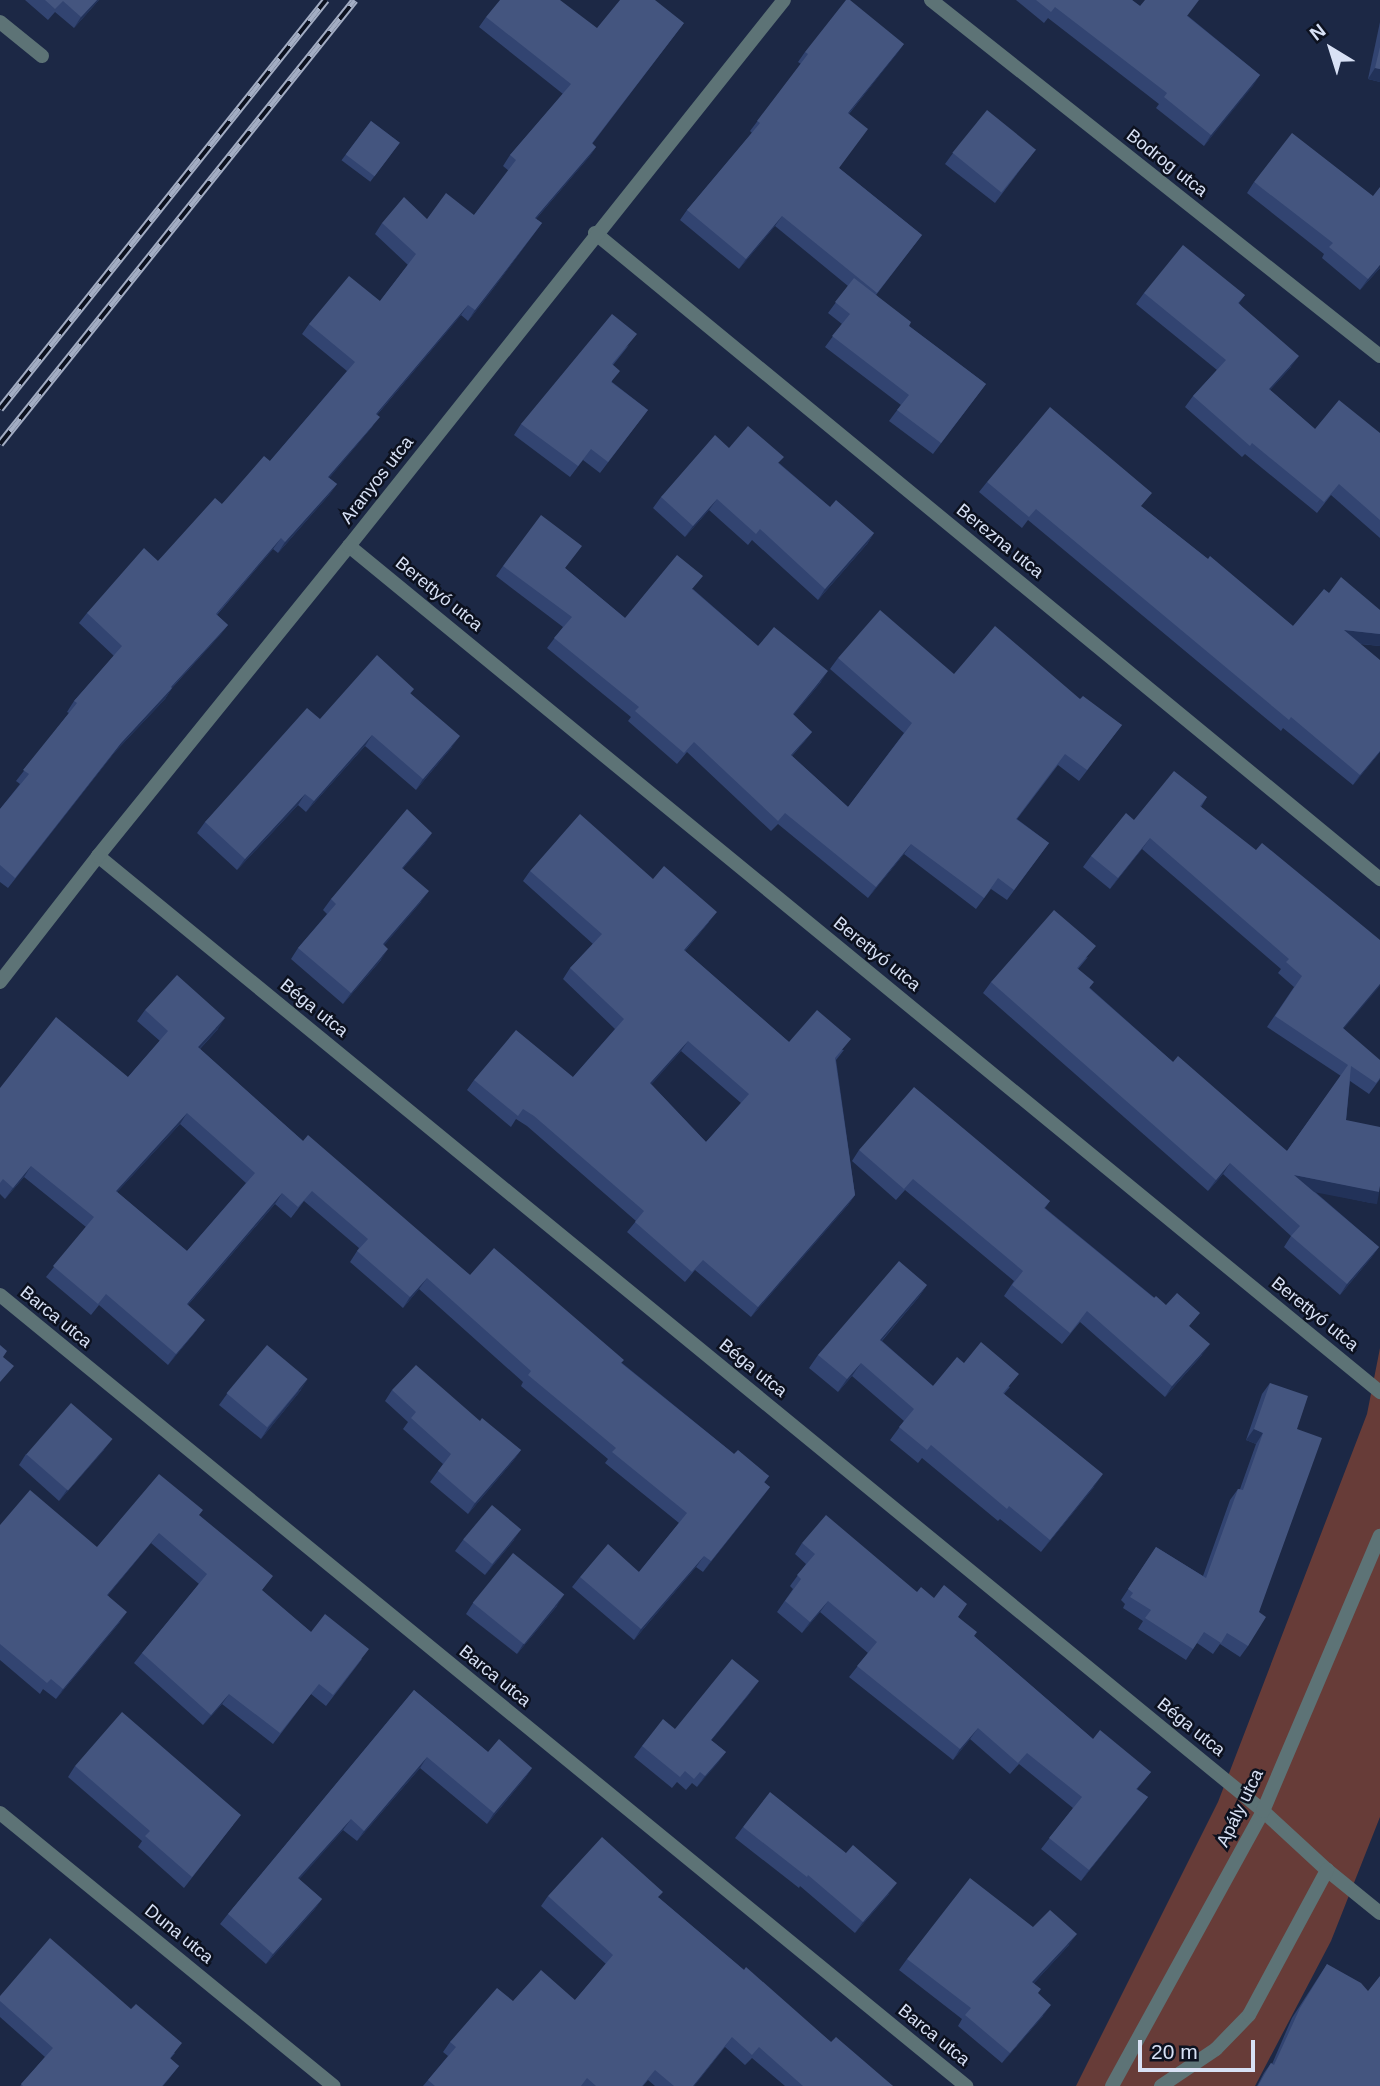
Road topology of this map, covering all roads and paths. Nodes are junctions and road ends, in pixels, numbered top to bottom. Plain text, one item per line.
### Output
1 (783, 0) edge
2 (931, 0) edge
3 (0, 22) edge
4 (42, 56) dead end
5 (596, 233) junction
6 (1380, 356) edge
7 (349, 546) junction
8 (98, 856) junction
9 (1380, 878) edge
10 (0, 982) edge
11 (0, 1295) edge
12 (1380, 1392) edge
13 (1380, 1536) edge
14 (1263, 1811) junction
15 (0, 1813) edge
16 (1327, 1870) junction
17 (1380, 1913) edge
18 (334, 2086) edge
19 (966, 2086) edge
20 (1112, 2086) edge
21 (1161, 2086) edge

1 - 5 street, Aranyos utca
2 - 6 street, Bodrog utca
3 - 4 street
5 - 7 street, Aranyos utca
5 - 9 street, Berezna utca
7 - 8 street, Aranyos utca
7 - 12 street, Berettyó utca
8 - 10 street, Aranyos utca
8 - 14 street, Béga utca
11 - 19 street, Barca utca
13 - 14 street, Apály utca
14 - 16 street, Béga utca
14 - 20 street, Apály utca
15 - 18 street, Duna utca
16 - 17 street, Béga utca
16 - 21 street

